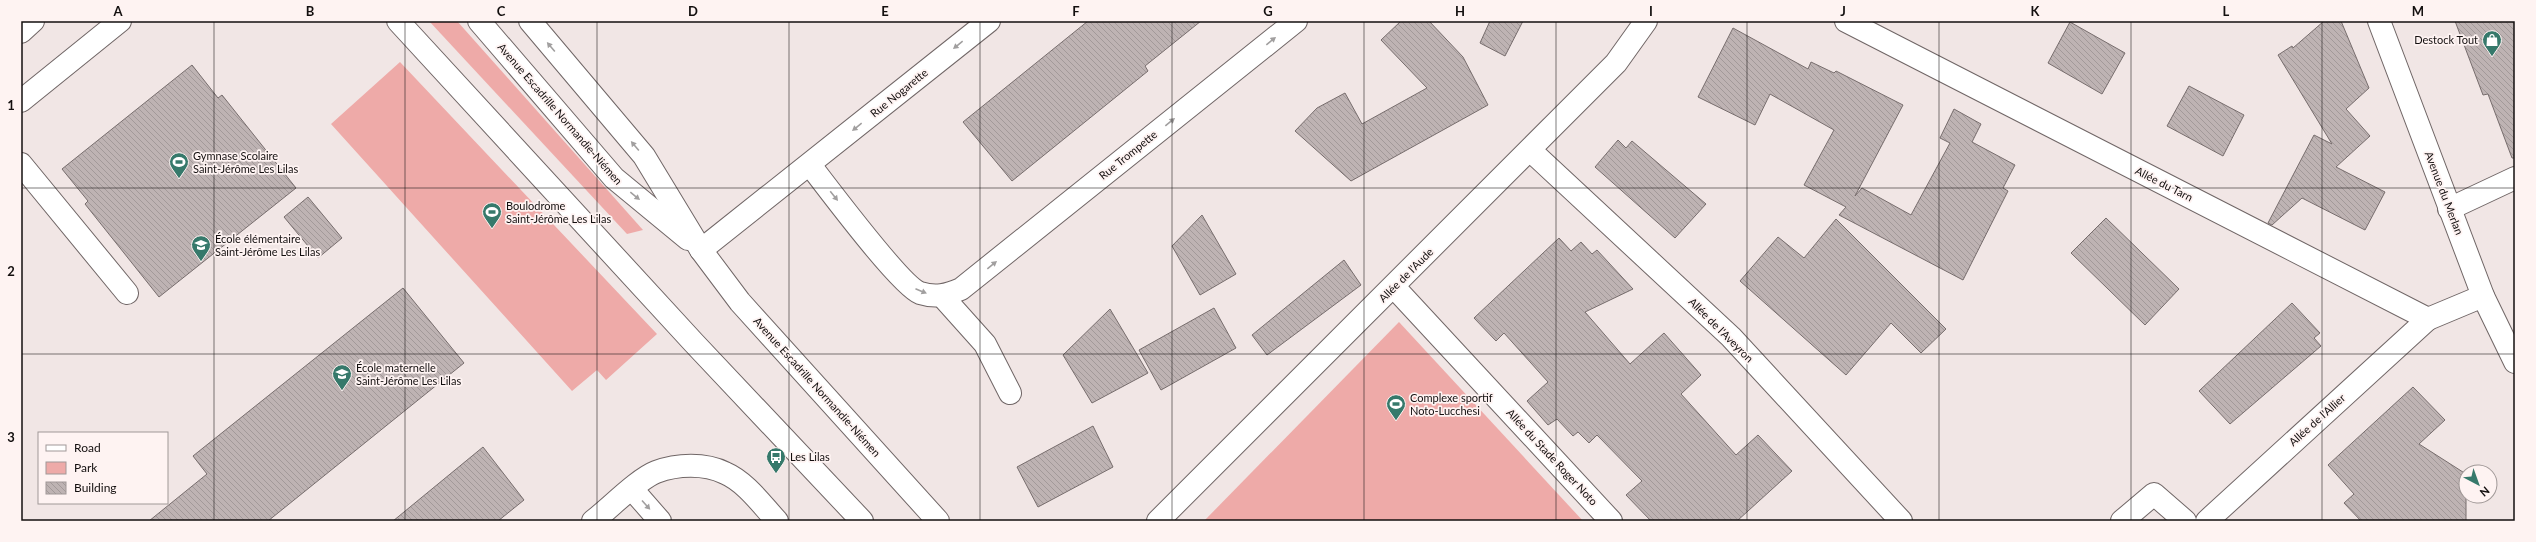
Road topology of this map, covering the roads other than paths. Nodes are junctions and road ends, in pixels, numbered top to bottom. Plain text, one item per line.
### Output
1 (33, 21) edge
2 (120, 21) edge
3 (398, 21) edge
4 (479, 21) edge
5 (530, 21) edge
6 (988, 21) edge
7 (1296, 21) edge
8 (1646, 21) edge
9 (1846, 21) edge
10 (2379, 21) edge
11 (21, 32) edge
12 (21, 101) edge
13 (1530, 150) junction
14 (21, 164) edge
15 (810, 165) junction
16 (2515, 178) edge
17 (2449, 209) junction
18 (701, 250) junction
19 (1394, 287) junction
20 (127, 293) dead end
21 (952, 293) junction
22 (2483, 296) junction
23 (2428, 319) junction
24 (2514, 357) edge
25 (1010, 393) dead end
26 (632, 489) junction
27 (593, 521) edge
28 (660, 521) edge
29 (777, 521) edge
30 (862, 521) edge
31 (938, 521) edge
32 (1158, 521) edge
33 (1611, 521) edge
34 (1901, 521) edge
35 (2122, 521) edge
36 (2185, 521) edge
37 (2207, 521) edge

1 - 11 street
2 - 12 street
3 - 30 street
4 -> 18 street, Avenue Escadrille Normandie-Niémen
18 -> 5 street, Avenue Escadrille Normandie-Niémen
6 -> 15 street, Rue Nogarette
21 -> 7 street, Rue Trompette
8 - 13 street, Allée de l'Aude
9 - 23 street, Allée du Tarn
10 - 17 street, Avenue du Merlan
13 - 19 street, Allée de l'Aude
13 - 34 street, Allée de l'Aveyron
14 - 20 street
15 - 18 street, Rue Nogarette
15 -> 21 street
16 - 17 street
17 - 22 street, Avenue du Merlan
18 - 31 street, Avenue Escadrille Normandie-Niémen
19 - 32 street, Allée de l'Aude
19 - 33 street, Allée du Stade Roger Noto
21 - 25 street
22 - 23 street
22 - 24 street, Avenue du Merlan
23 - 37 street, Allée de l'Allier
26 - 27 street
26 -> 28 street
26 - 29 street
35 - 36 street

